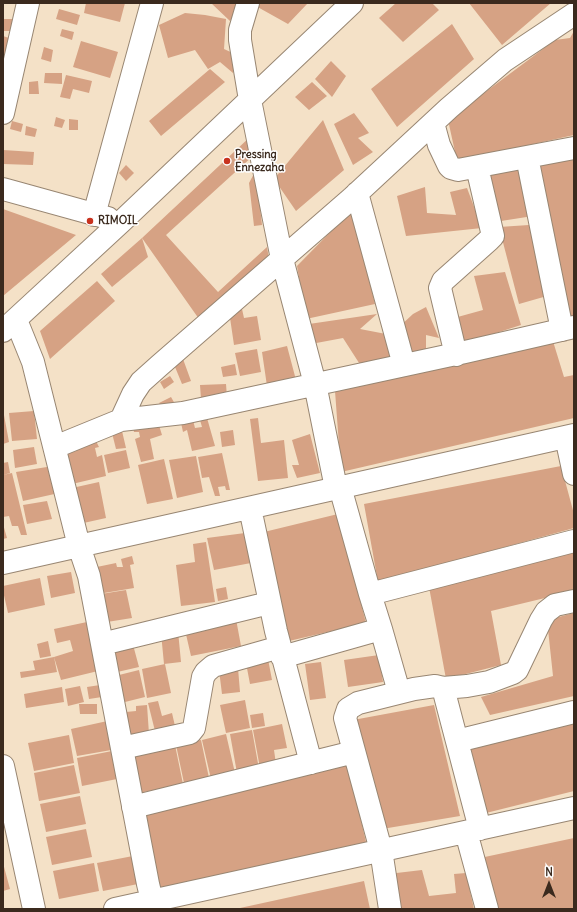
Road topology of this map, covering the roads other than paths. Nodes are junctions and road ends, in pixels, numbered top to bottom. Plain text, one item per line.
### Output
1 (28, 3) edge
2 (152, 3) edge
3 (248, 3) edge
4 (352, 3) edge
5 (574, 14) edge
6 (7, 78) edge
7 (250, 100) junction
8 (3, 113) edge
9 (433, 123) junction
10 (574, 148) edge
11 (527, 157) junction
12 (477, 167) junction
13 (3, 189) edge
14 (357, 193) junction
15 (94, 215) junction
16 (121, 222) junction
17 (282, 259) junction
18 (9, 326) edge
19 (568, 329) edge
20 (456, 354) junction
21 (404, 365) junction
22 (315, 384) junction
23 (121, 420) junction
24 (570, 436) edge
25 (55, 447) junction
26 (574, 474) edge
27 (338, 488) junction
28 (250, 508) junction
29 (574, 541) edge
30 (79, 546) junction
31 (3, 563) edge
32 (370, 594) junction
33 (574, 601) edge
34 (269, 603) junction
35 (381, 629) junction
36 (102, 644) junction
37 (281, 652) junction
38 (443, 688) junction
39 (399, 692) junction
40 (574, 712) edge
41 (457, 741) junction
42 (122, 748) junction
43 (354, 752) junction
44 (311, 763) junction
45 (3, 766) edge
46 (133, 807) junction
47 (574, 808) edge
48 (8, 818) edge
49 (473, 830) junction
50 (382, 850) junction
51 (153, 905) edge
52 (34, 909) edge
53 (115, 909) edge
54 (390, 909) edge
55 (487, 909) edge

1 - 6 street
2 - 15 street
3 - 7 street
4 - 7 street
5 - 9 street
6 - 8 street
7 - 16 street
7 - 17 street
9 - 12 street
9 - 14 street
10 - 11 street
11 - 12 street
11 - 19 street
12 - 20 street
13 - 15 street
14 - 17 street
14 - 21 street
15 - 16 street
16 - 18 street
17 - 22 street
17 - 23 street
18 - 25 street
19 - 20 street
20 - 21 street
21 - 22 street
22 - 23 street
22 - 27 street
23 - 25 street
24 - 26 street
24 - 27 street
25 - 30 street
27 - 28 street
27 - 32 street
28 - 30 street
28 - 34 street
29 - 32 street
30 - 31 street
30 - 36 street
32 - 35 street
33 - 38 street
34 - 36 street
34 - 37 street
35 - 37 street
35 - 39 street
36 - 42 street
37 - 42 street
37 - 44 street
38 - 39 street
38 - 41 street
39 - 43 street
40 - 41 street
41 - 49 street
42 - 46 street
43 - 44 street
43 - 50 street
44 - 46 street
45 - 48 street
46 - 51 street
47 - 49 street
48 - 52 street
49 - 50 street
49 - 55 street
50 - 51 street
50 - 54 street
51 - 53 street

